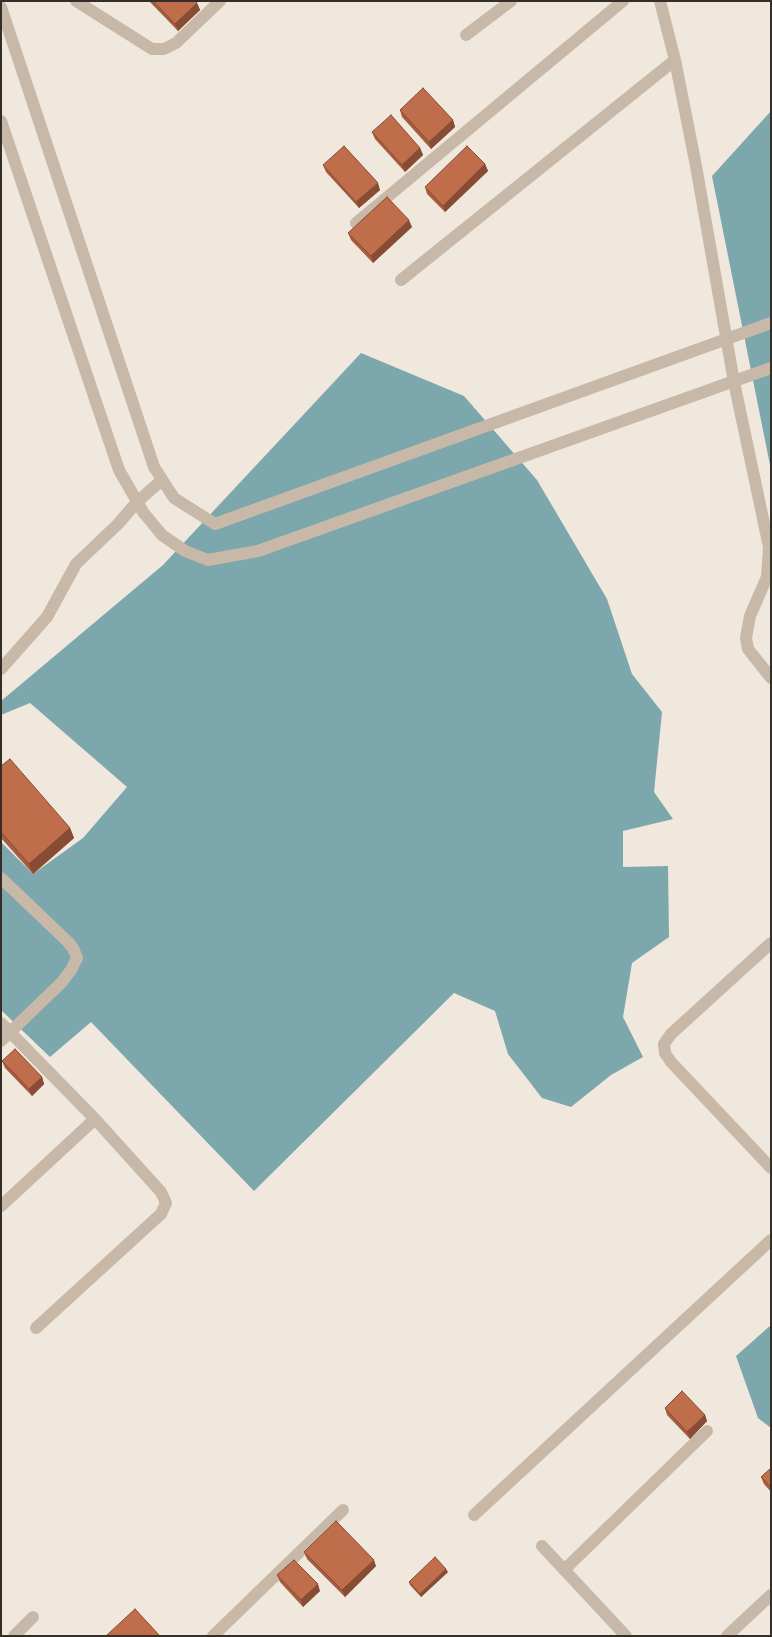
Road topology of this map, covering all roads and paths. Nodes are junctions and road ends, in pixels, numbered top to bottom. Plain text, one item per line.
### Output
1 (76, 1) edge
2 (220, 1) edge
3 (511, 1) edge
4 (623, 1) edge
5 (660, 1) edge
6 (1, 8) edge
7 (466, 35) dead end
8 (674, 60) junction
9 (1, 120) edge
10 (356, 224) edge
11 (401, 280) dead end
12 (771, 324) edge
13 (726, 340) junction
14 (771, 368) edge
15 (734, 382) junction
16 (162, 480) junction
17 (137, 502) junction
18 (1, 669) edge
19 (771, 678) edge
20 (1, 878) edge
21 (771, 943) edge
22 (4, 1032) edge
23 (95, 1119) junction
24 (771, 1168) edge
25 (1, 1206) edge
26 (771, 1240) edge
27 (36, 1328) dead end
28 (707, 1431) dead end
29 (343, 1510) dead end
30 (474, 1515) dead end
31 (542, 1546) dead end
32 (564, 1570) junction
33 (771, 1595) edge
34 (33, 1617) dead end
35 (14, 1636) edge
36 (213, 1636) edge
37 (626, 1636) edge
38 (727, 1636) edge

1 - 2 street
3 - 7 street
4 - 10 street
5 - 8 street
6 - 16 street
8 - 11 street
8 - 13 street
9 - 17 street
12 - 13 street
13 - 15 street
13 - 16 street
14 - 15 street
15 - 17 street
15 - 19 street
16 - 17 street
17 - 18 street
20 - 22 street
21 - 24 street
22 - 23 street
23 - 25 street
23 - 27 street
26 - 30 street
28 - 32 street
29 - 36 street
31 - 32 street
32 - 37 street
33 - 38 street
34 - 35 street

